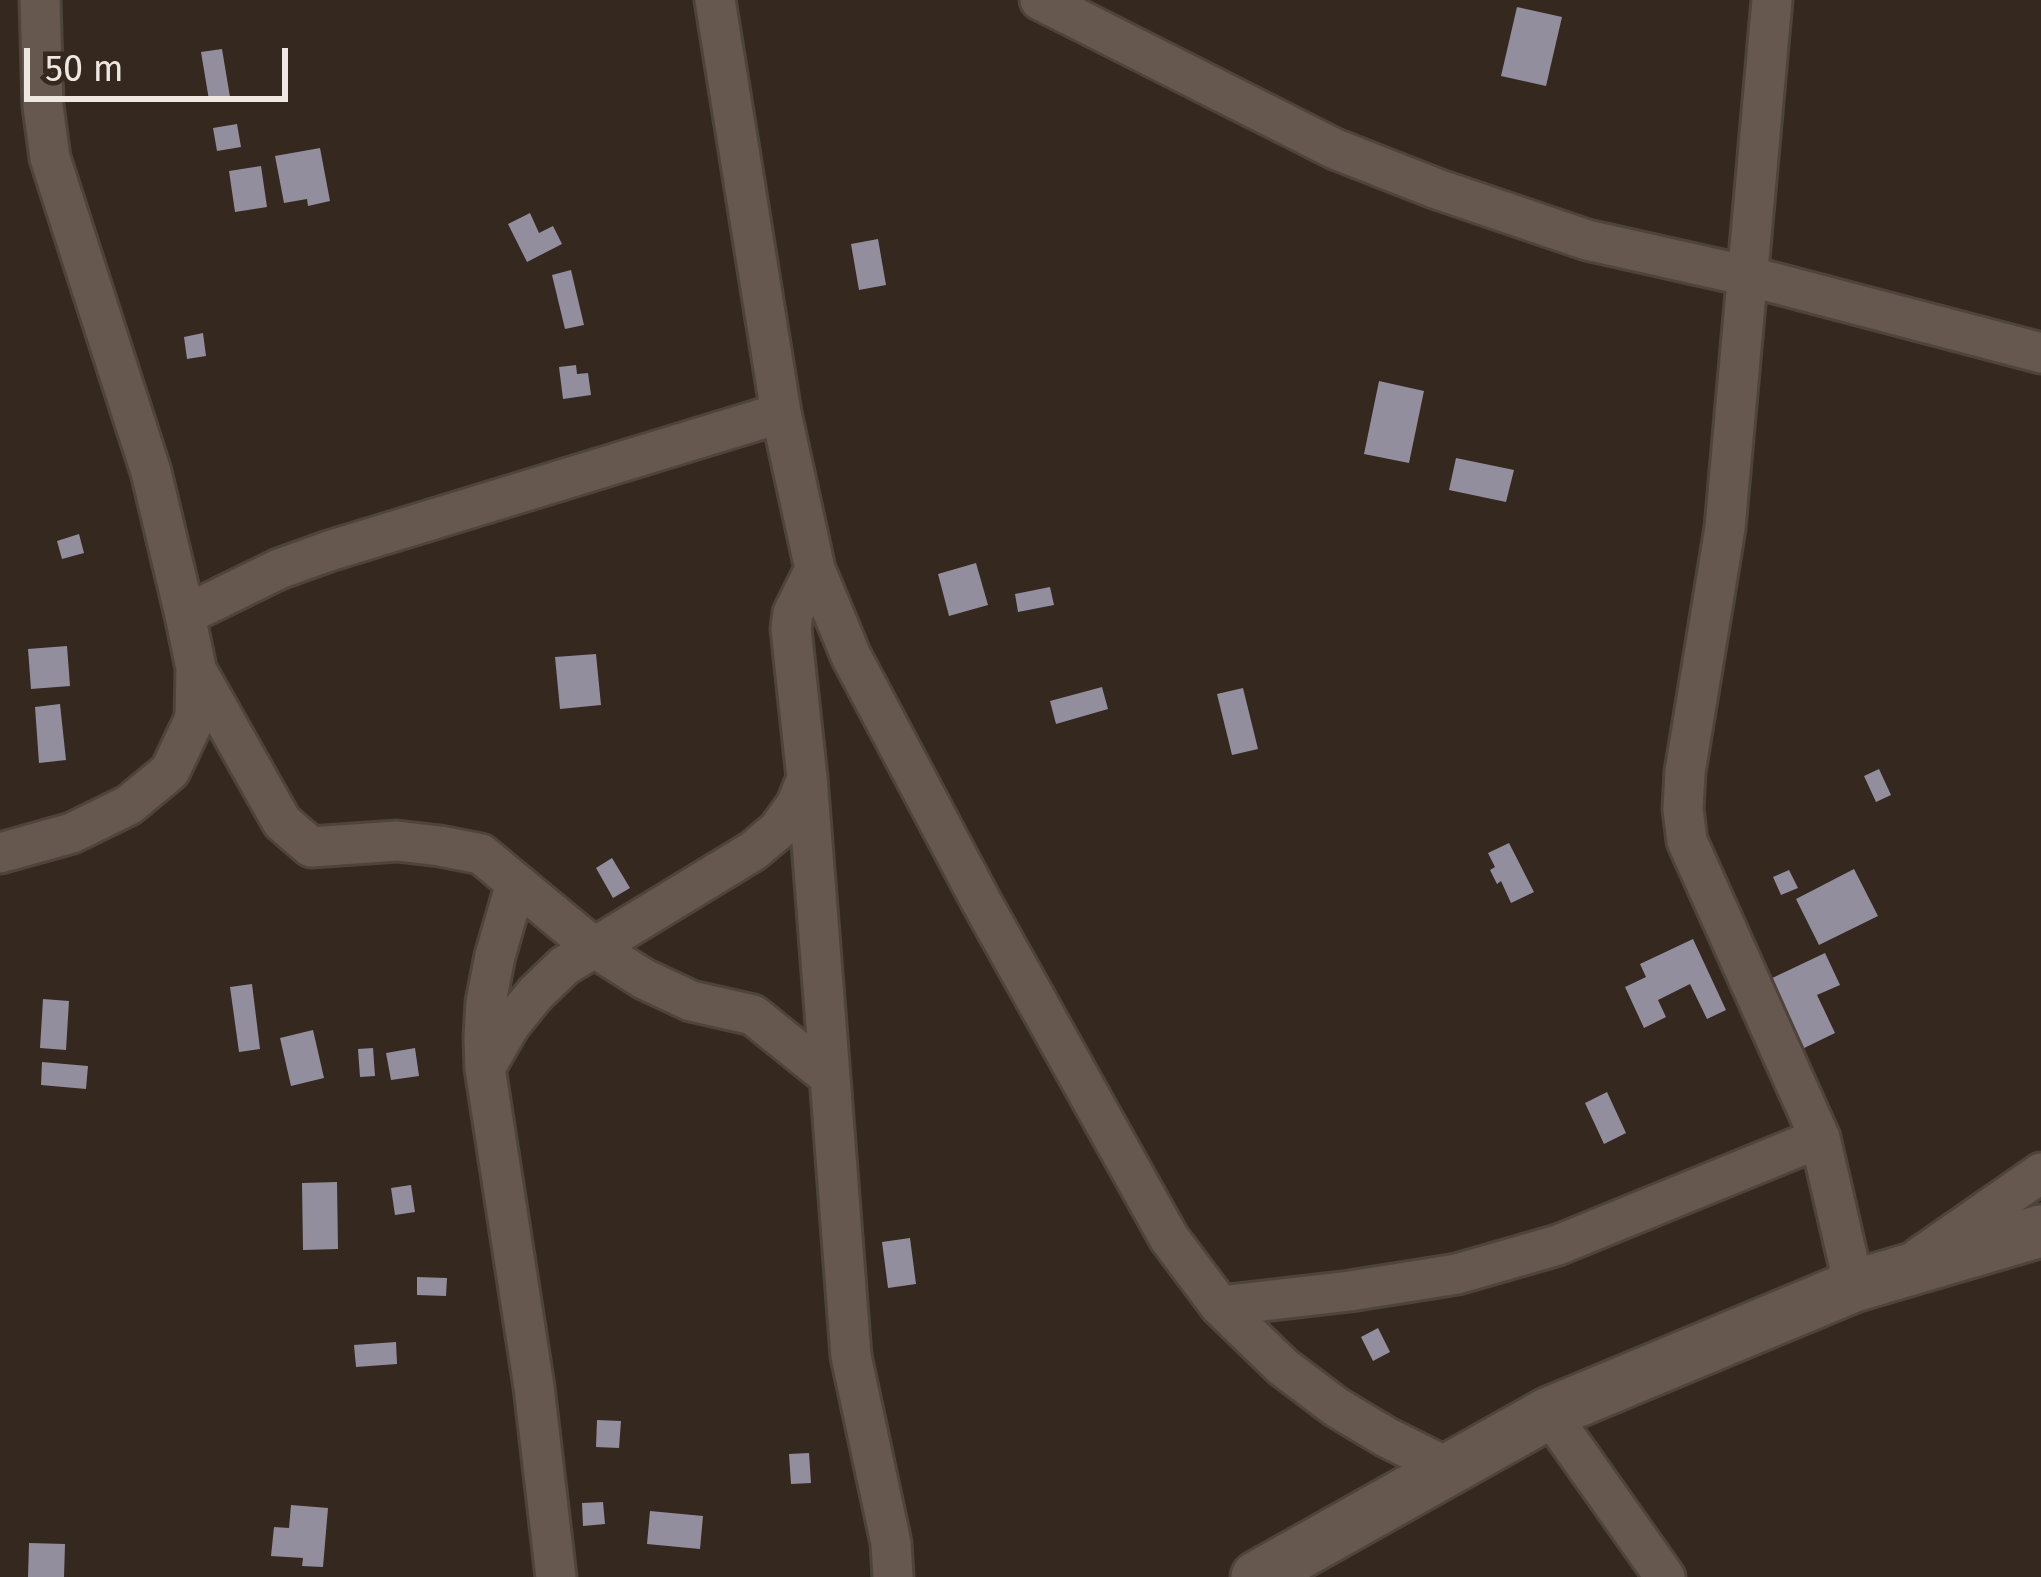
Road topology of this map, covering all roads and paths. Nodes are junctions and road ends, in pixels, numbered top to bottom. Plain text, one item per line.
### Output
1 (40, 0) edge
2 (715, 0) edge
3 (1040, 0) edge
4 (1772, 0) edge
5 (1748, 275) junction
6 (2041, 353) edge
7 (781, 413) junction
8 (815, 568) junction
9 (184, 615) junction
10 (196, 668) junction
11 (807, 778) junction
12 (0, 853) edge
13 (516, 883) junction
14 (592, 946) junction
15 (485, 1068) junction
16 (830, 1077) junction
17 (1820, 1138) junction
18 (2041, 1173) edge
19 (2041, 1231) edge
20 (1878, 1278) junction
21 (1220, 1306) junction
22 (1549, 1413) junction
23 (1448, 1468) junction
24 (556, 1577) edge
25 (893, 1577) edge
26 (1257, 1577) edge
27 (1665, 1577) edge

1 - 9 street
2 - 7 street
3 - 5 street
4 - 5 street
5 - 6 street
5 - 17 street
7 - 8 street
7 - 9 street
8 - 11 street
8 - 21 street
9 - 10 street
10 - 12 street
10 - 13 street
11 - 14 street
11 - 16 street
13 - 14 street
13 - 15 street
14 - 15 street
14 - 16 street
15 - 24 street
16 - 25 street
17 - 20 street
17 - 21 street
18 - 20 street
19 - 20 street
20 - 22 street
21 - 23 street
22 - 23 street
22 - 27 street
23 - 26 street

